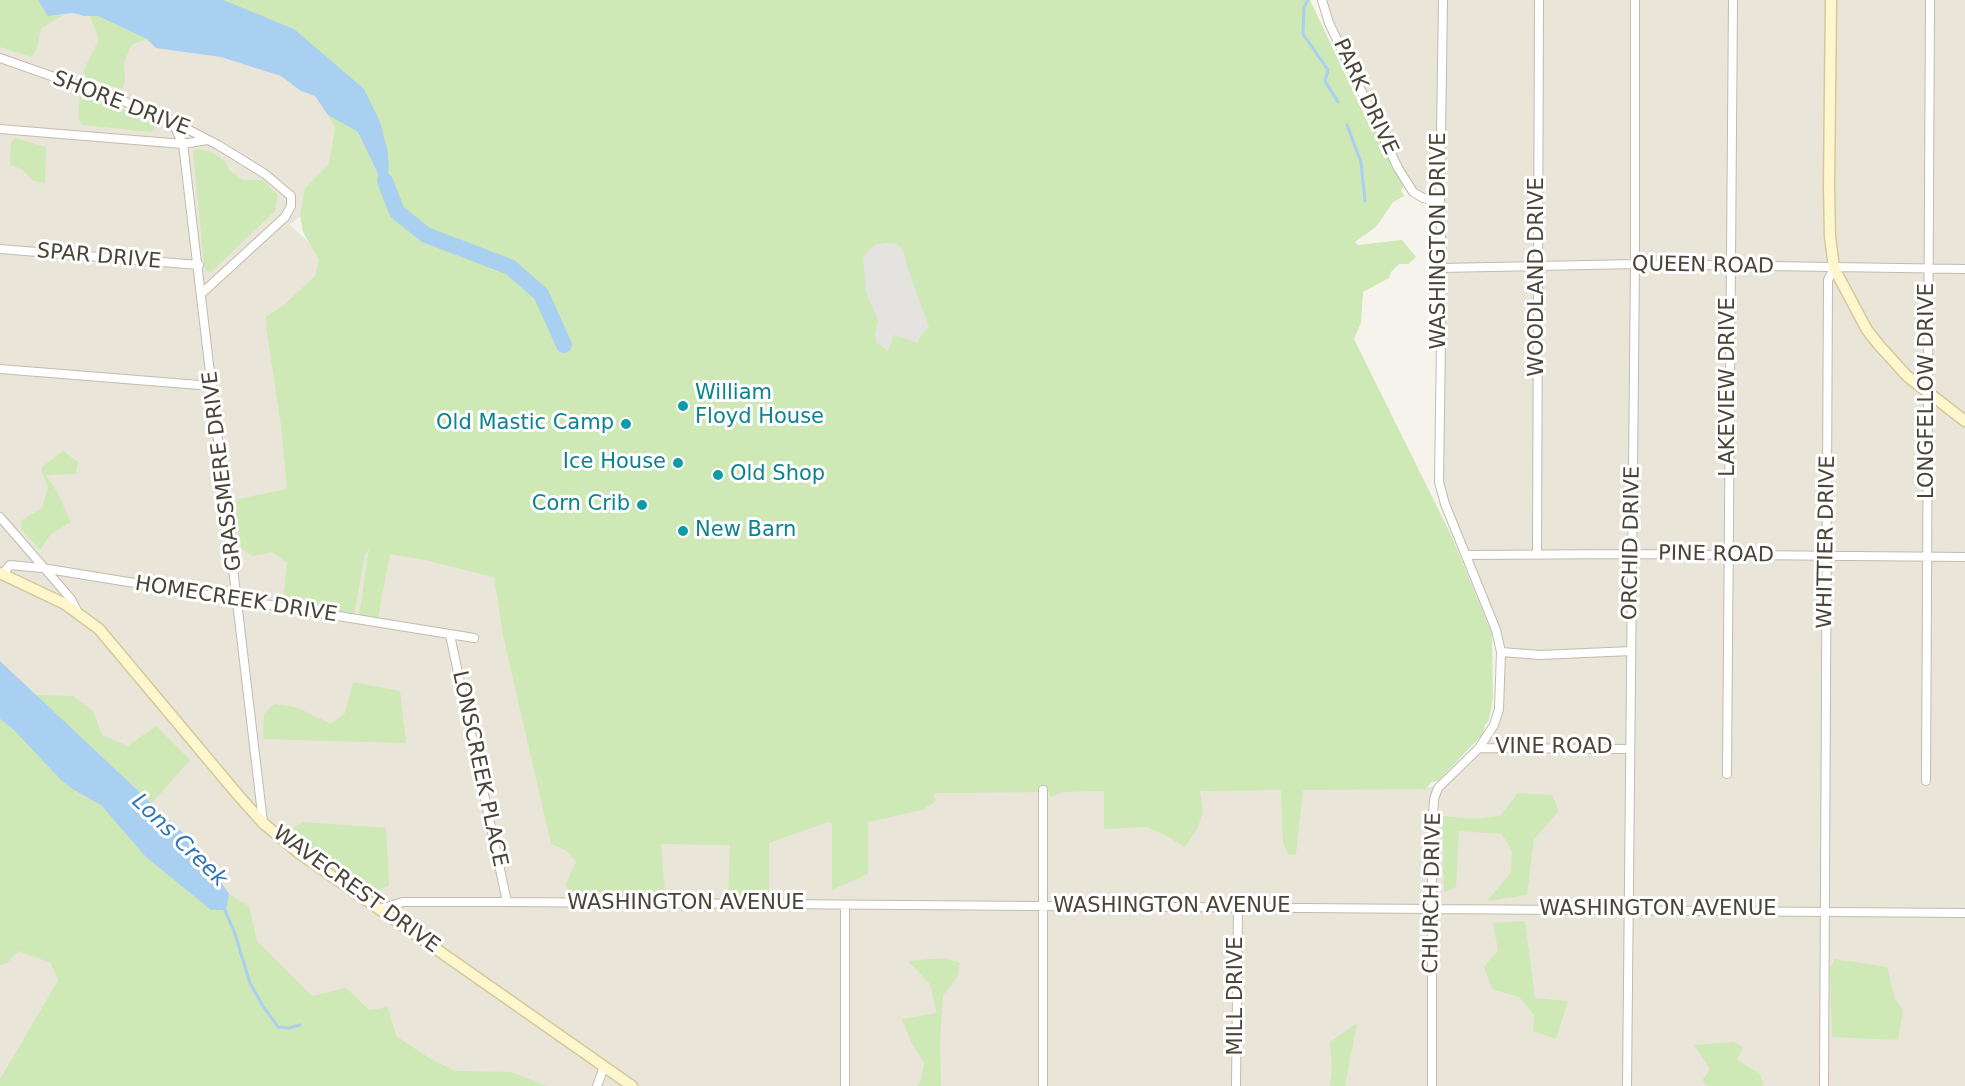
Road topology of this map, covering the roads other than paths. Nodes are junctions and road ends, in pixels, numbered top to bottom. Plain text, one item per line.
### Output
1 (1322, 0) edge
2 (1443, 0) edge
3 (1539, 0) edge
4 (1635, 0) edge
5 (1733, 0) edge
6 (1831, 0) edge
7 (1930, 0) edge
8 (0, 58) edge
9 (172, 121) junction
10 (0, 129) edge
11 (209, 140) junction
12 (183, 144) junction
13 (1440, 202) junction
14 (0, 249) edge
15 (1635, 264) junction
16 (199, 265) junction
17 (1539, 265) junction
18 (1730, 266) junction
19 (1442, 268) junction
20 (1834, 268) junction
21 (1928, 268) junction
22 (1965, 269) edge
23 (202, 293) junction
24 (0, 369) edge
25 (212, 386) junction
26 (1927, 393) junction
27 (1965, 421) edge
28 (0, 517) edge
29 (1632, 554) junction
30 (1466, 555) junction
31 (1537, 555) junction
32 (1728, 556) junction
33 (1828, 556) junction
34 (1928, 556) junction
35 (1965, 557) edge
36 (42, 568) junction
37 (1, 573) edge
38 (238, 601) junction
39 (80, 615) junction
40 (450, 635) junction
41 (474, 638) dead end
42 (1630, 651) junction
43 (1501, 652) junction
44 (1479, 748) junction
45 (1630, 749) junction
46 (1727, 774) dead end
47 (1926, 781) dead end
48 (1043, 790) dead end
49 (263, 823) junction
50 (507, 902) junction
51 (845, 905) junction
52 (1043, 906) junction
53 (1238, 907) junction
54 (380, 909) junction
55 (1433, 909) junction
56 (1629, 910) junction
57 (1826, 911) junction
58 (1965, 913) edge
59 (604, 1067) junction
60 (597, 1086) edge
61 (632, 1086) edge
62 (845, 1086) edge
63 (1043, 1086) edge
64 (1236, 1086) edge
65 (1432, 1086) edge
66 (1628, 1086) edge
67 (1824, 1086) edge

1 - 13 street, PARK DRIVE
2 - 13 street, WASHINGTON DRIVE
3 - 17 street, WOODLAND DRIVE
4 - 15 street, ORCHID DRIVE
5 - 18 street, LAKEVIEW DRIVE
6 - 20 street, WHITTIER DRIVE
7 - 21 street, LONGFELLOW DRIVE
8 - 9 street, SHORE DRIVE
9 - 11 street, SHORE DRIVE
9 - 12 street, GRASSMERE DRIVE
10 - 12 street
11 - 12 street
11 - 23 street, SHORE DRIVE
12 - 16 street, GRASSMERE DRIVE
13 - 19 street, WASHINGTON DRIVE
14 - 16 street, SPAR DRIVE
15 - 17 street, QUEEN ROAD
15 - 18 street, QUEEN ROAD
15 - 29 street, ORCHID DRIVE
16 - 23 street, GRASSMERE DRIVE
17 - 19 street, QUEEN ROAD
17 - 31 street, WOODLAND DRIVE
18 - 20 street, QUEEN ROAD
18 - 32 street, LAKEVIEW DRIVE
19 - 30 street, WASHINGTON DRIVE
20 - 21 street, QUEEN ROAD
20 - 26 street
20 - 33 street, WHITTIER DRIVE
21 - 22 street, QUEEN ROAD
21 - 26 street, LONGFELLOW DRIVE
23 - 25 street, GRASSMERE DRIVE
24 - 25 street
25 - 38 street, GRASSMERE DRIVE
26 - 27 street
26 - 34 street, LONGFELLOW DRIVE
28 - 36 street
29 - 31 street, PINE ROAD
29 - 32 street, PINE ROAD
29 - 42 street, ORCHID DRIVE
30 - 31 street, PINE ROAD
30 - 43 street, CHURCH DRIVE
32 - 33 street, PINE ROAD
32 - 46 street, LAKEVIEW DRIVE
33 - 34 street, PINE ROAD
33 - 57 street, WHITTIER DRIVE
34 - 35 street, PINE ROAD
34 - 47 street, LONGFELLOW DRIVE
36 - 37 street, HOMECREEK DRIVE
36 - 38 street, HOMECREEK DRIVE
36 - 39 street
37 - 39 street, WAVECREST DRIVE
38 - 40 street, HOMECREEK DRIVE
38 - 49 street, GRASSMERE DRIVE
39 - 49 street, WAVECREST DRIVE
40 - 41 street, HOMECREEK DRIVE
40 - 50 street, LONSCREEK PLACE
42 - 43 street
42 - 45 street, ORCHID DRIVE
43 - 44 street, CHURCH DRIVE
44 - 45 street, VINE ROAD
44 - 55 street, CHURCH DRIVE
45 - 56 street, ORCHID DRIVE
48 - 52 street
49 - 54 street, WAVECREST DRIVE
50 - 51 street, WASHINGTON AVENUE
50 - 54 street, WASHINGTON AVENUE
51 - 52 street, WASHINGTON AVENUE
51 - 62 street
52 - 53 street, WASHINGTON AVENUE
52 - 63 street
53 - 55 street, WASHINGTON AVENUE
53 - 64 street, MILL DRIVE
54 - 59 street, WAVECREST DRIVE
55 - 56 street, WASHINGTON AVENUE
55 - 65 street, CHURCH DRIVE
56 - 57 street, WASHINGTON AVENUE
56 - 66 street, ORCHID DRIVE
57 - 58 street, WASHINGTON AVENUE
57 - 67 street, WHITTIER DRIVE
59 - 60 street
59 - 61 street, WAVECREST DRIVE

